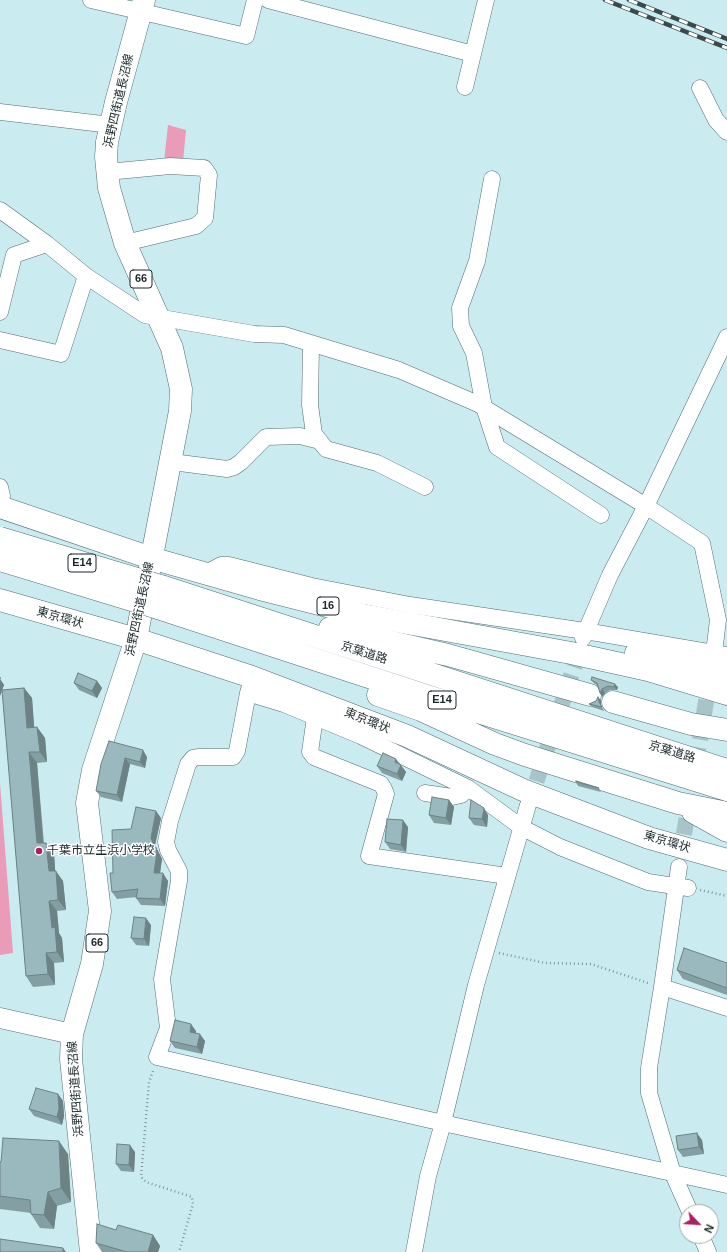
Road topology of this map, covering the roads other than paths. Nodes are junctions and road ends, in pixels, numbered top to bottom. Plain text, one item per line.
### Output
1 (91, 0) edge
2 (255, 0) edge
3 (268, 0) edge
4 (486, 0) edge
5 (143, 6) edge
6 (473, 54) junction
7 (465, 87) dead end
8 (700, 88) dead end
9 (0, 112) edge
10 (110, 125) junction
11 (727, 132) edge
12 (107, 172) junction
13 (492, 179) dead end
14 (0, 210) edge
15 (125, 243) junction
16 (47, 244) junction
17 (7, 254) edge
18 (86, 276) junction
19 (0, 312) edge
20 (159, 319) junction
21 (727, 337) edge
22 (0, 340) edge
23 (311, 344) junction
24 (484, 407) junction
25 (320, 441) junction
26 (172, 462) junction
27 (0, 487) edge
28 (426, 487) dead end
29 (0, 501) edge
30 (646, 506) junction
31 (0, 507) edge
32 (601, 515) dead end
33 (0, 538) edge
34 (151, 558) junction
35 (0, 560) edge
36 (206, 573) junction
37 (161, 598) junction
38 (0, 600) edge
39 (225, 607) junction
40 (189, 618) junction
41 (584, 635) junction
42 (136, 639) junction
43 (508, 640) junction
44 (720, 660) edge
45 (250, 685) junction
46 (727, 694) edge
47 (590, 695) dead end
48 (613, 702) dead end
49 (315, 717) junction
50 (691, 724) junction
51 (727, 730) edge
52 (727, 740) edge
53 (727, 770) edge
54 (468, 788) junction
55 (727, 790) edge
56 (425, 794) dead end
57 (678, 803) junction
58 (528, 805) tunnel mouth
59 (727, 813) edge
60 (521, 826) junction
61 (727, 831) edge
62 (649, 838) junction
63 (727, 860) edge
64 (678, 867) tunnel mouth
65 (727, 870) edge
66 (507, 876) junction
67 (682, 887) junction
68 (662, 987) junction
69 (727, 1008) edge
70 (0, 1018) edge
71 (72, 1034) junction
72 (443, 1123) junction
73 (673, 1174) junction
74 (727, 1185) edge
75 (686, 1204) edge
76 (91, 1252) edge
77 (414, 1252) edge

1 - 5 street
2 - 5 street
3 - 6 street
4 - 6 street
5 - 10 main road, 浜野四街道長沼線 / 66
6 - 7 street
8 - 11 street
9 - 10 street
10 - 12 main road, 浜野四街道長沼線 / 66
12 - 15 main road, 浜野四街道長沼線 / 66
12 - 15 street
13 - 24 street
14 - 16 street
15 - 20 main road, 浜野四街道長沼線 / 66
16 - 17 street
16 - 18 street
17 - 19 street
18 - 20 street
18 - 22 street
20 - 23 street
20 - 26 main road, 浜野四街道長沼線 / 66
21 - 30 street
23 - 24 street
23 - 25 street
24 - 30 street
24 - 32 street
25 - 26 street
25 - 28 street
26 - 34 main road, 浜野四街道長沼線 / 66
27 - 29 street
30 - 41 street
30 - 44 street
31 - 34 main road, 16
33 - 37 main road, 京葉道路 / E14, bridge
34 - 36 main road, 16
34 - 42 main road, 浜野四街道長沼線 / 66
35 - 37 main road, 京葉道路 / E14, bridge
36 - 41 street
36 - 43 main road, 16
37 - 39 main road, 京葉道路 / E14
37 - 40 main road, 京葉道路 / E14
38 - 42 main road, 東京環状
39 - 47 main road
39 - 53 main road, 京葉道路 / E14
40 - 55 main road, 京葉道路 / E14
40 - 57 main road
41 - 44 street
42 - 45 main road, 東京環状
42 - 71 main road, 浜野四街道長沼線 / 66
43 - 44 main road
43 - 46 main road, 16
45 - 49 street
45 - 62 main road, 東京環状
45 - 72 street
48 - 50 main road
49 - 54 street
49 - 66 street
50 - 51 main road
50 - 52 main road
54 - 56 street
54 - 60 street
57 - 59 main road
57 - 61 main road
58 - 60 street
60 - 66 street
60 - 67 street
62 - 63 main road, 東京環状
62 - 65 main road
64 - 67 street
66 - 72 street
67 - 68 street
68 - 69 street
68 - 73 street
70 - 71 street
71 - 76 main road, 浜野四街道長沼線 / 66
72 - 73 street
72 - 77 street
73 - 74 street
73 - 75 street

